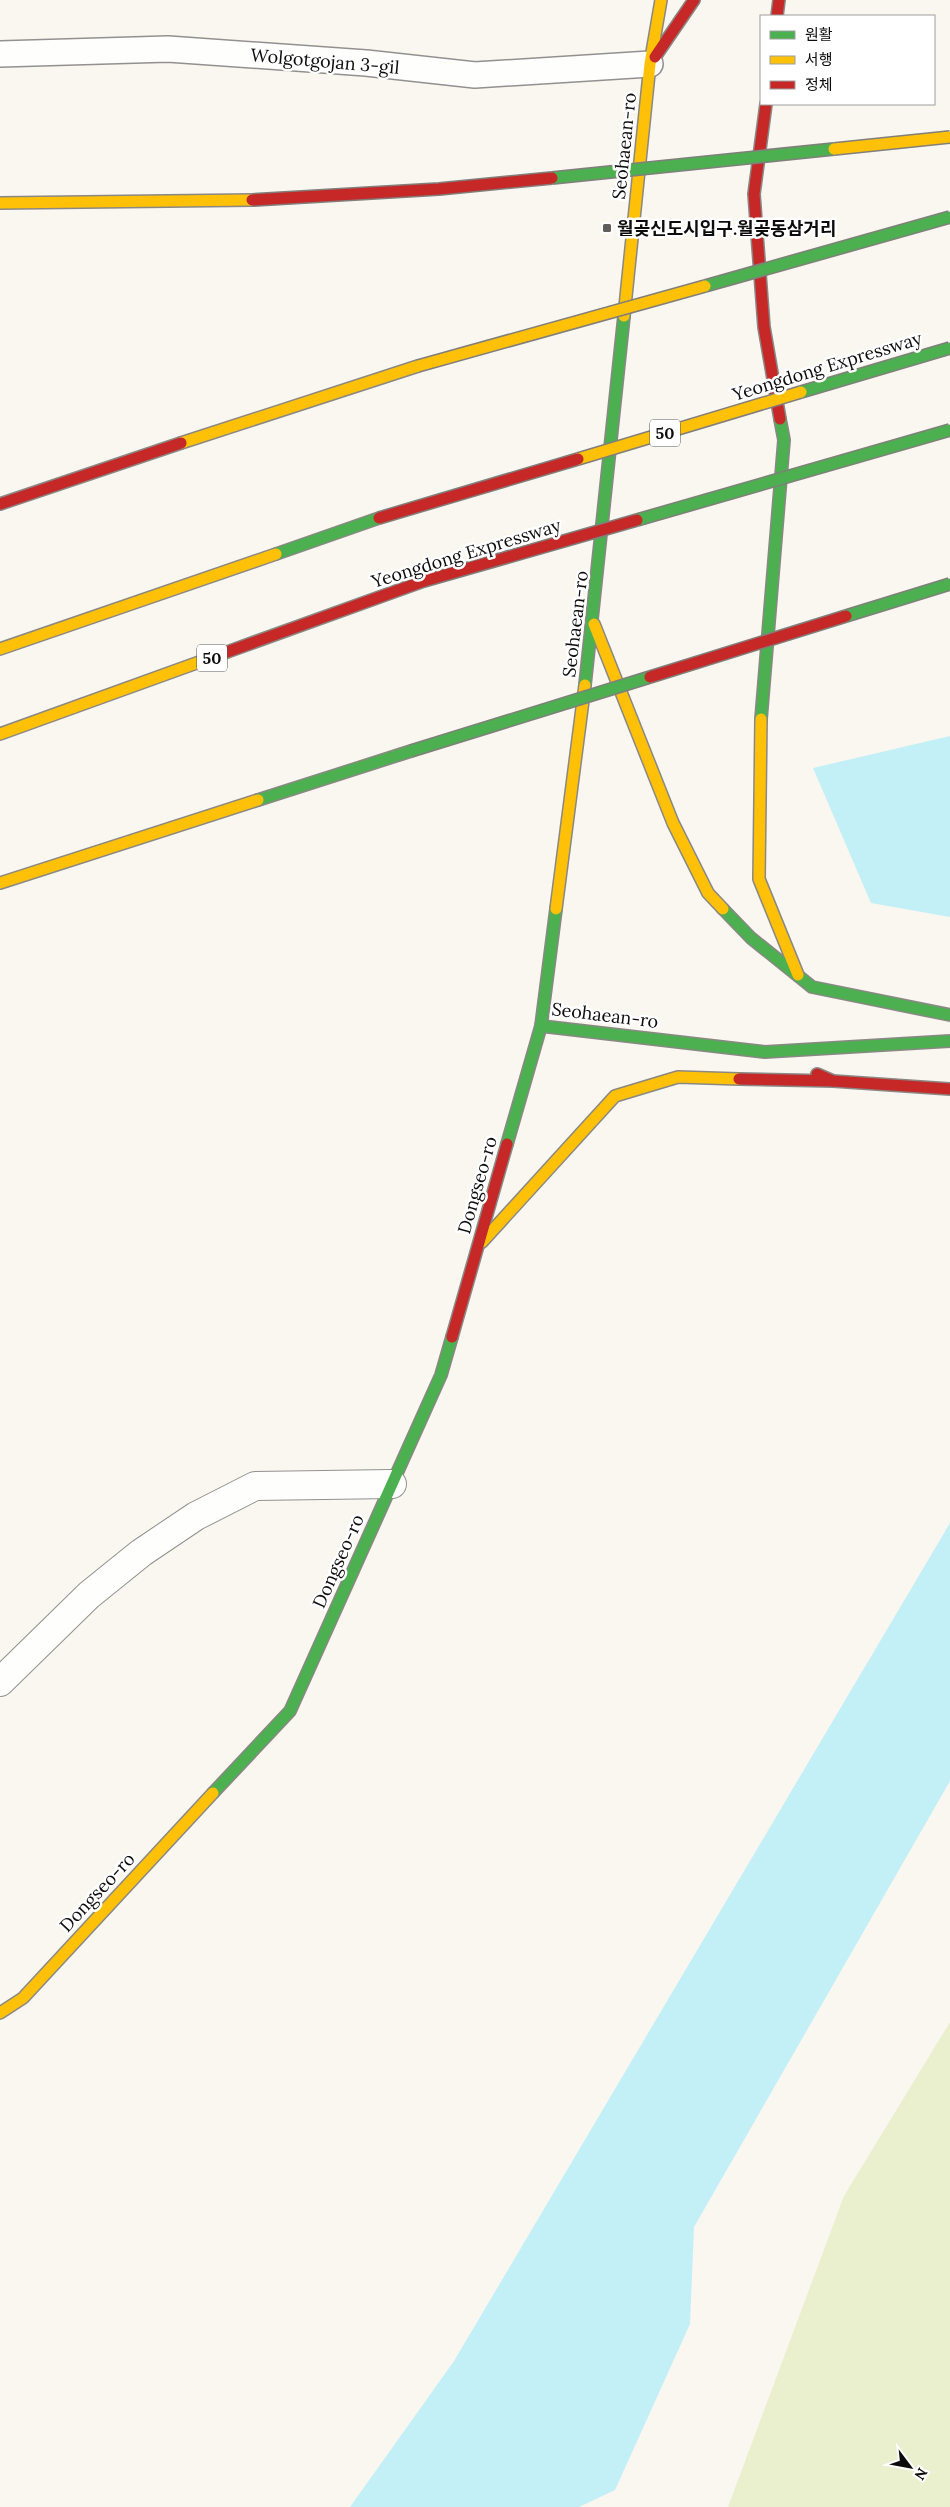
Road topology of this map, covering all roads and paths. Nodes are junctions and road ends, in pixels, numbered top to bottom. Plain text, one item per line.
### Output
1 (661, 0) edge
2 (694, 0) edge
3 (779, 0) edge
4 (777, 15) edge
5 (0, 54) edge
6 (650, 64) junction
7 (766, 105) edge
8 (950, 137) edge
9 (0, 203) edge
10 (950, 217) edge
11 (950, 348) edge
12 (950, 430) edge
13 (0, 504) edge
14 (950, 584) edge
15 (593, 623) junction
16 (0, 648) edge
17 (0, 734) edge
18 (0, 883) edge
19 (798, 975) junction
20 (950, 1015) edge
21 (541, 1026) junction
22 (950, 1041) edge
23 (765, 1052) junction
24 (791, 1063) dead end
25 (808, 1070) dead end
26 (833, 1081) junction
27 (950, 1089) edge
28 (477, 1247) junction
29 (392, 1484) junction
30 (0, 1682) edge
31 (0, 2013) edge

1 - 6 main road, Seohaean-ro
2 - 6 main road
3 - 4 main road
5 - 6 lane, Wolgotgojan 3-gil
6 - 15 main road, Seohaean-ro
7 - 19 main road
8 - 9 main road, bridge
10 - 13 main road, bridge
11 - 16 main road, Yeongdong Expressway / 50, bridge
12 - 17 main road, Yeongdong Expressway / 50, bridge
14 - 18 main road, bridge
15 - 19 main road
15 - 21 main road, Seohaean-ro
19 - 20 main road
21 - 23 main road, Seohaean-ro
21 - 28 main road, Dongseo-ro
22 - 23 main road, Seohaean-ro
23 - 24 main road, Seohaean-ro
25 - 26 main road
26 - 27 main road
26 - 28 main road
28 - 29 main road, Dongseo-ro
29 - 30 street
29 - 31 main road, Dongseo-ro

